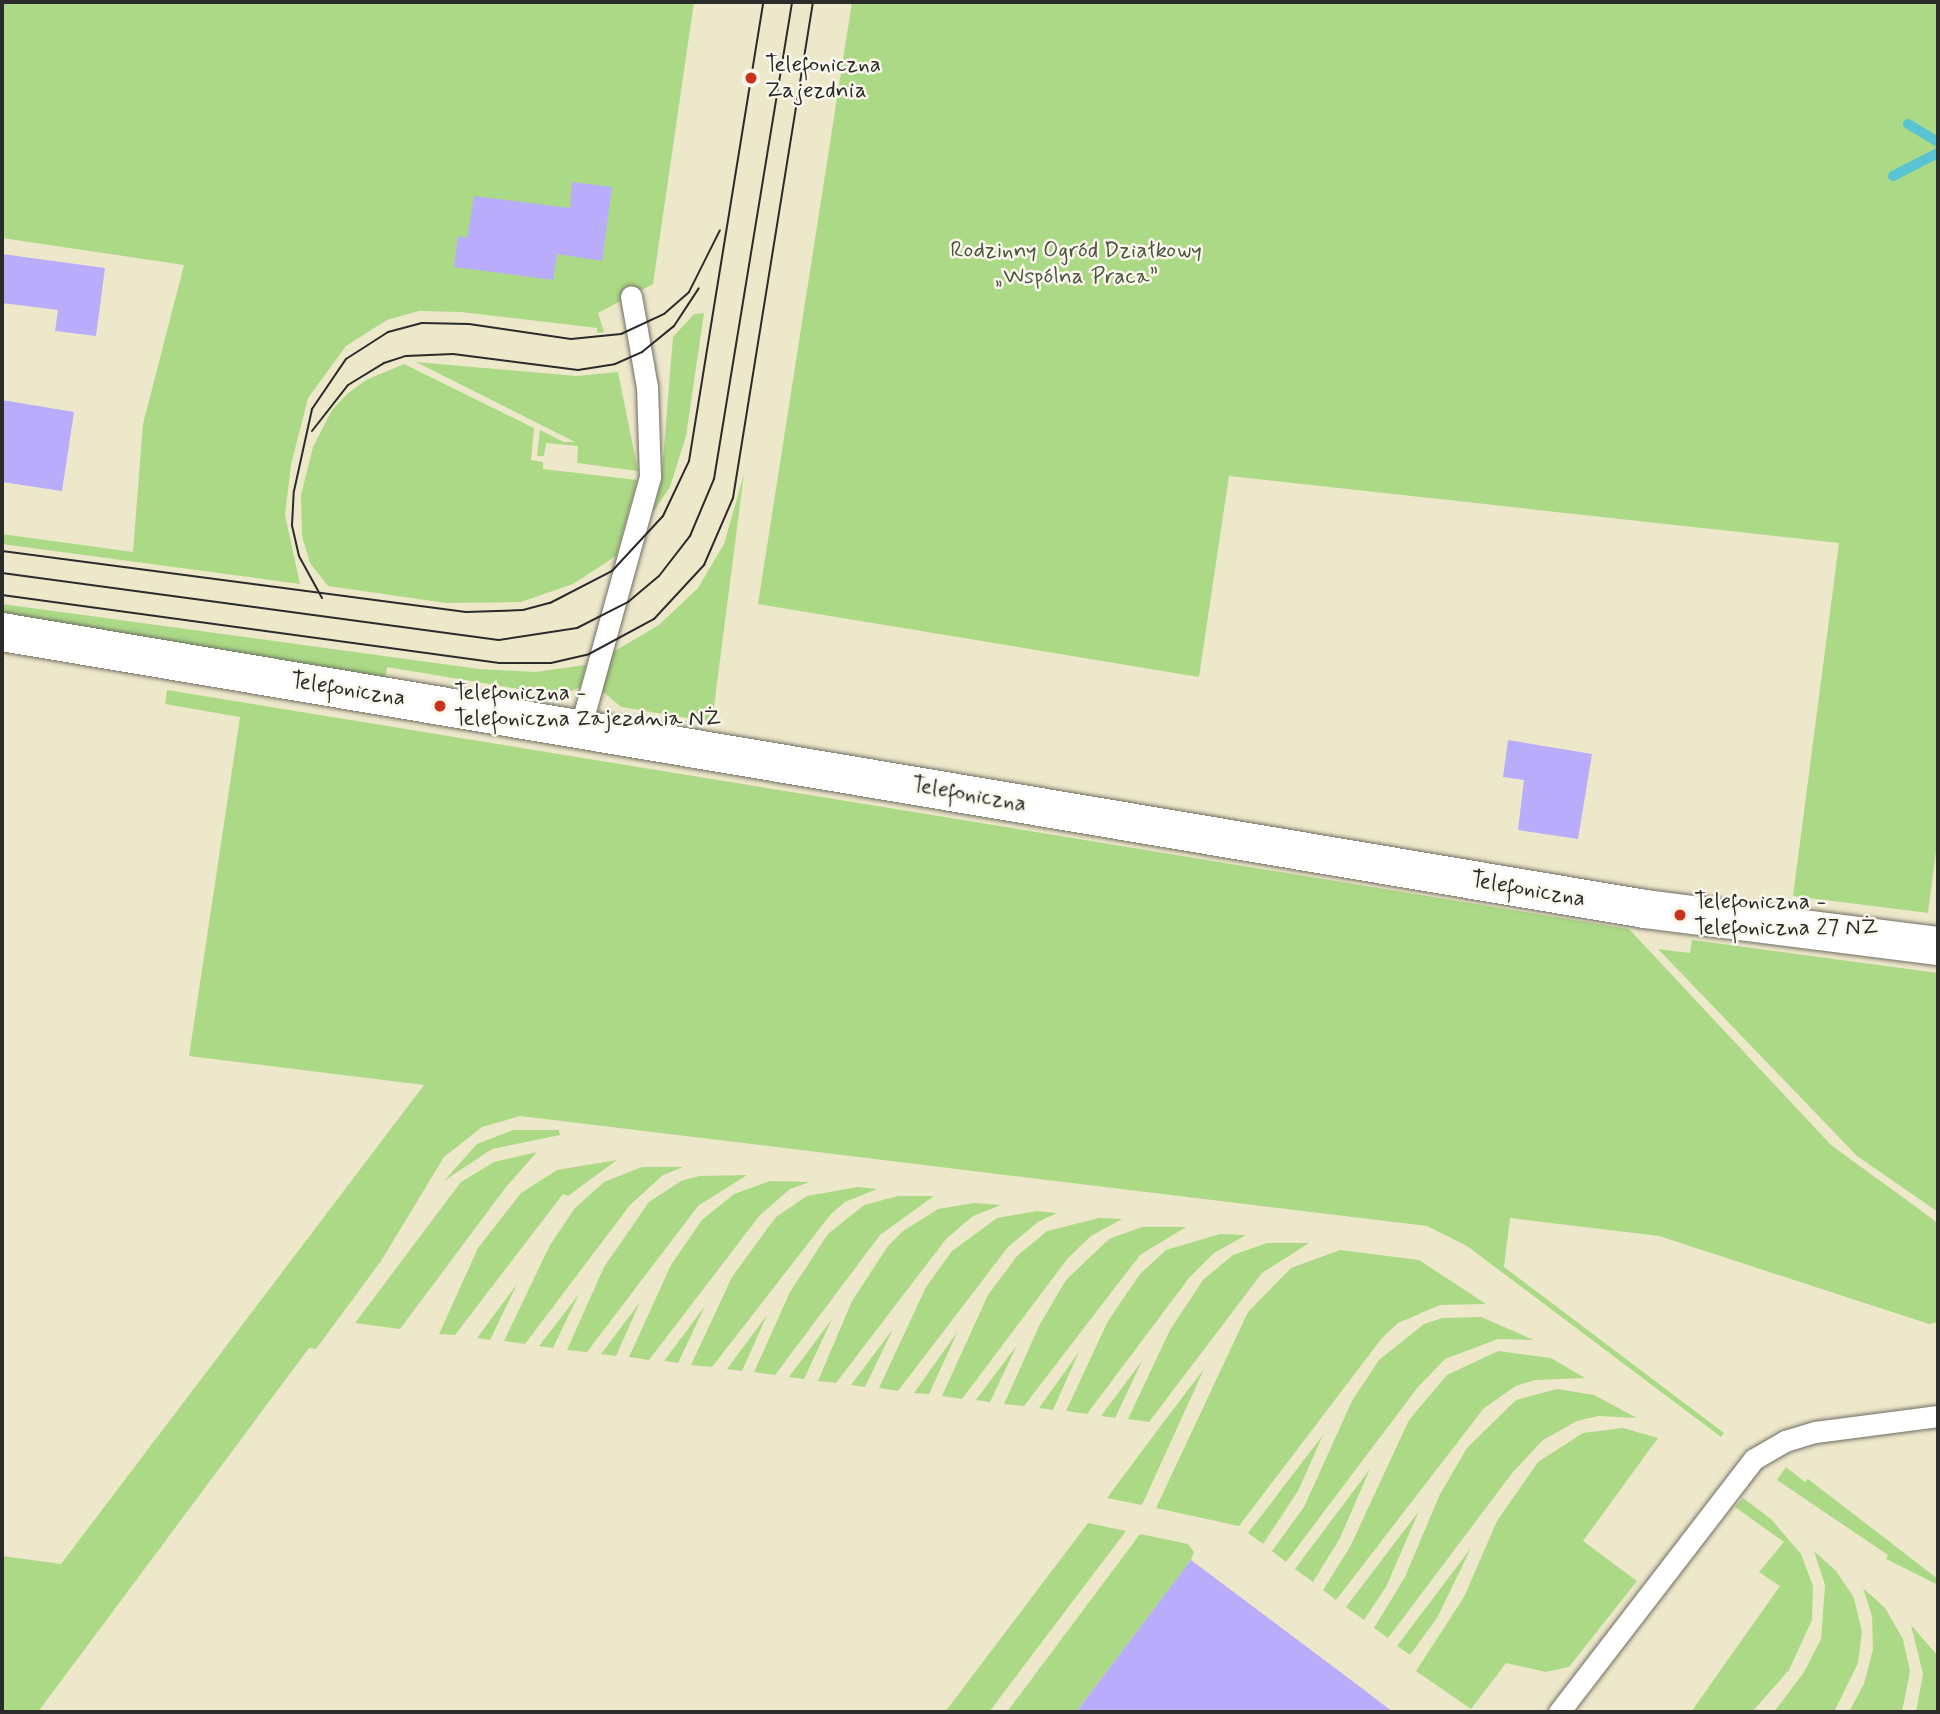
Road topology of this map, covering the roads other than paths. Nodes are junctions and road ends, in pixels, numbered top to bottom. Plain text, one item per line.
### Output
1 (631, 296) dead end
2 (2, 632) edge
3 (580, 729) junction
4 (1938, 946) edge
5 (1938, 1416) edge
6 (1559, 1712) edge

1 - 3 lane
2 - 3 street, Telefoniczna
3 - 4 street, Telefoniczna
5 - 6 lane

